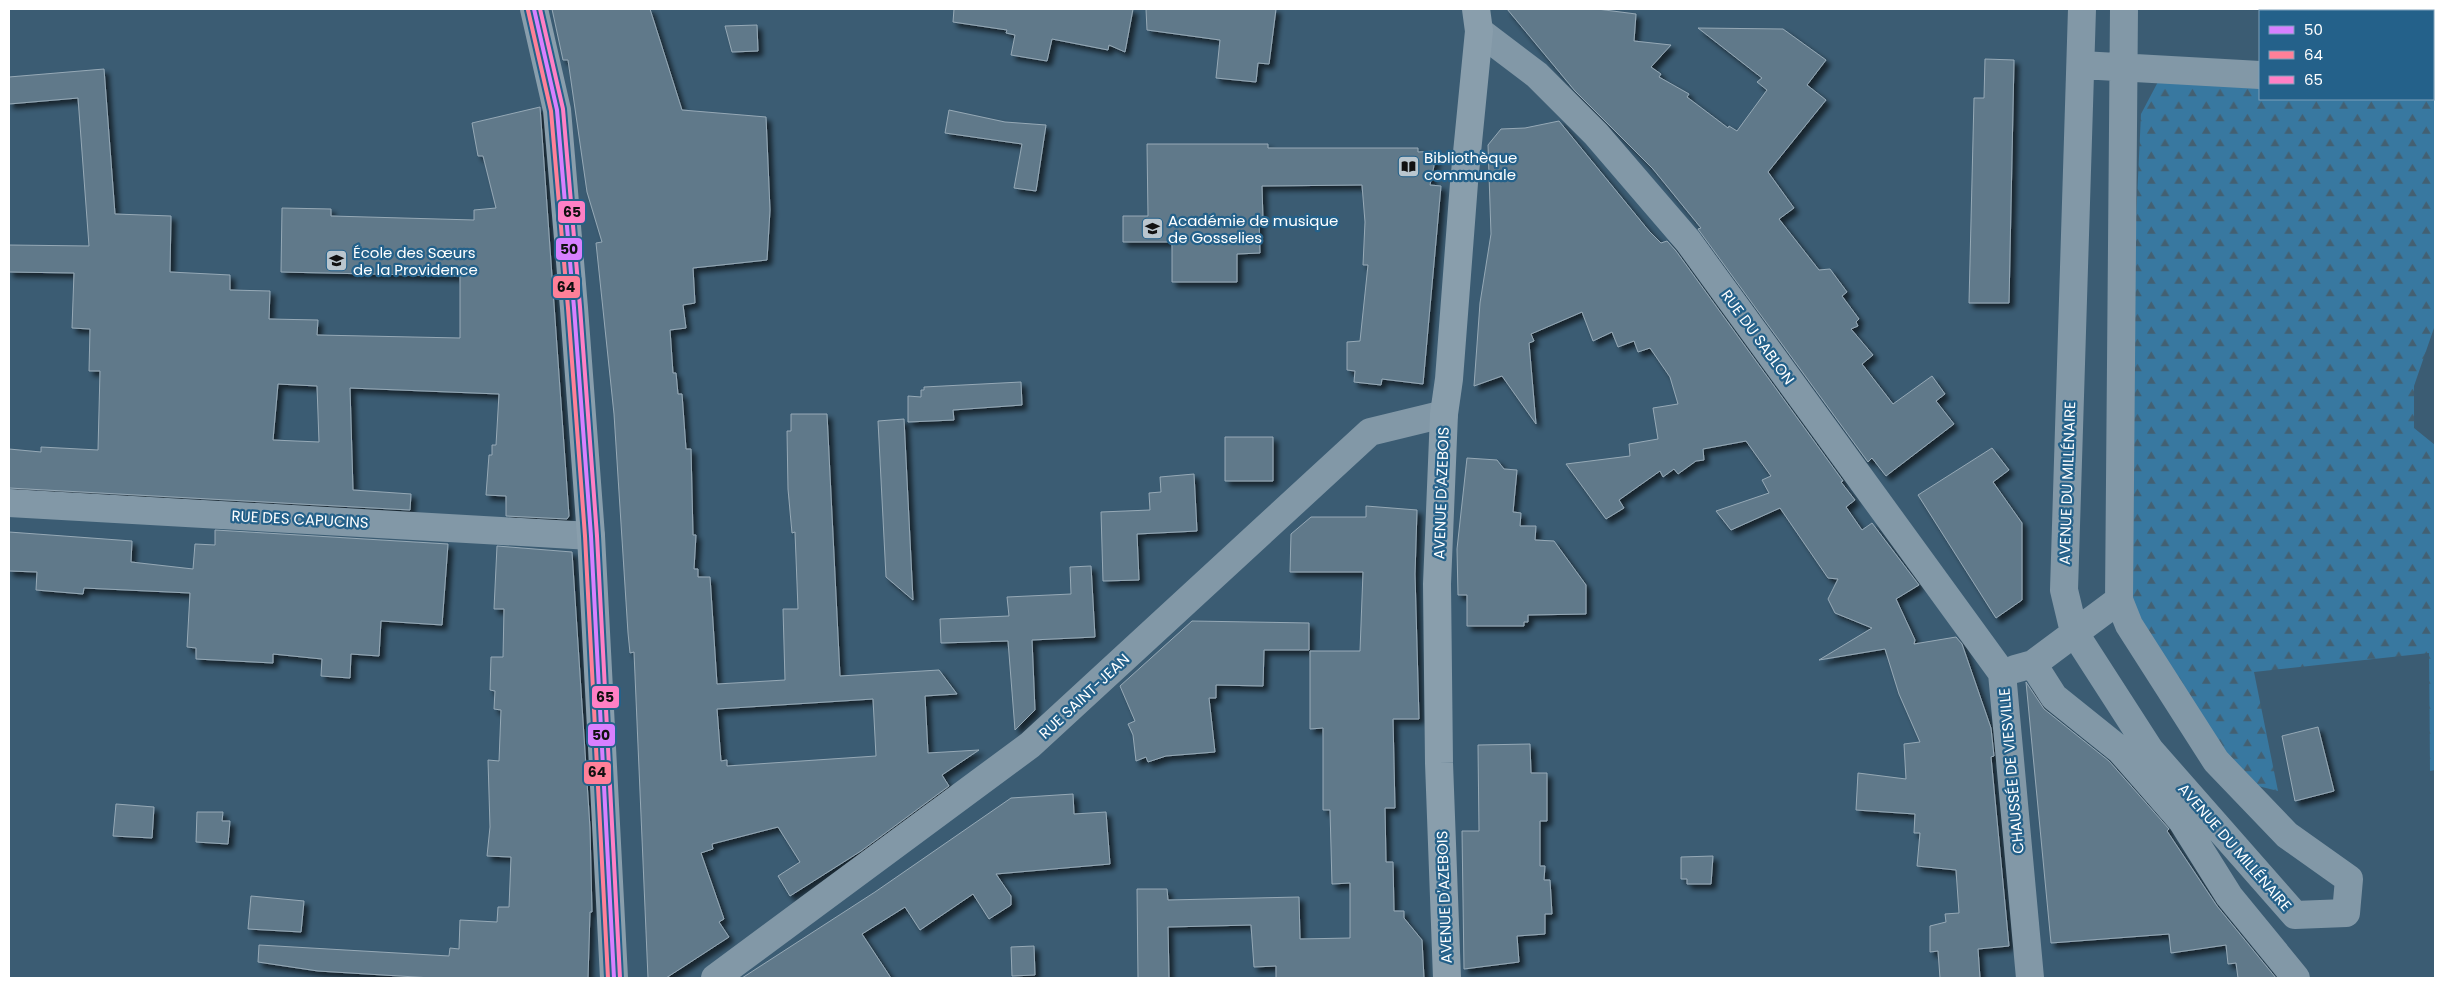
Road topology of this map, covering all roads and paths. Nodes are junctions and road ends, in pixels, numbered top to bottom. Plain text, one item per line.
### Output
1 (534, 9) edge
2 (2082, 9) edge
3 (2124, 9) edge
4 (1478, 20) edge
5 (2081, 65) junction
6 (2122, 67) junction
7 (2259, 76) edge
8 (1444, 414) junction
9 (9, 503) edge
10 (591, 536) junction
11 (2119, 600) junction
12 (2074, 632) junction
13 (2032, 664) junction
14 (2002, 673) junction
15 (614, 978) edge
16 (715, 978) edge
17 (1447, 978) edge
18 (2030, 978) edge
19 (2296, 978) edge

1 - 10 main road
2 - 5 street, AVENUE DU MILLÉNAIRE
3 - 6 street, AVENUE DU MILLÉNAIRE
4 - 8 main road, AVENUE D'AZEBOIS
4 - 14 street, RUE DU SABLON
5 - 6 street
5 - 12 street, AVENUE DU MILLÉNAIRE
6 - 7 street
6 - 11 street, AVENUE DU MILLÉNAIRE
8 - 16 street, RUE SAINT-JEAN
8 - 17 main road, AVENUE D'AZEBOIS
9 - 10 street, RUE DES CAPUCINS
10 - 15 main road
11 - 12 street, CHAUSSÉE DE VIESVILLE
11 - 12 street, AVENUE DU MILLÉNAIRE
12 - 13 street, CHAUSSÉE DE VIESVILLE
13 - 14 street, CHAUSSÉE DE VIESVILLE
13 - 19 street
14 - 18 street, CHAUSSÉE DE VIESVILLE

